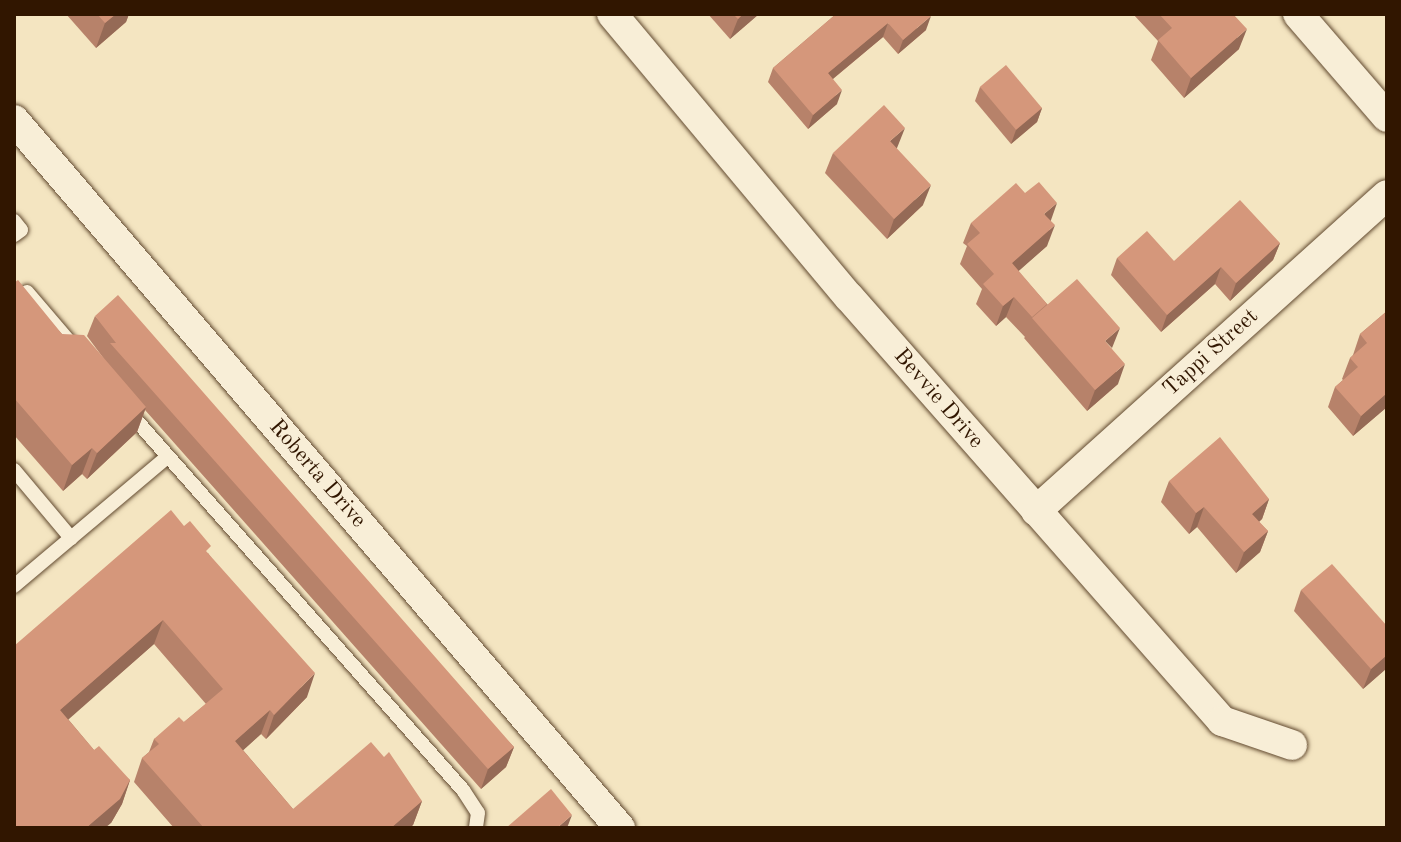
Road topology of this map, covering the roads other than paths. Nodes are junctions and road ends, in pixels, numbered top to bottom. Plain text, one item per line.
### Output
1 (612, 14) edge
2 (1298, 14) edge
3 (1387, 117) edge
4 (14, 120) edge
5 (1387, 195) edge
6 (14, 221) edge
7 (14, 235) edge
8 (27, 292) edge
9 (87, 363) edge
10 (117, 398) edge
11 (167, 457) junction
12 (14, 470) edge
13 (1036, 511) junction
14 (71, 538) junction
15 (14, 586) edge
16 (1292, 745) dead end
17 (476, 828) edge
18 (620, 828) edge

1 - 13 street, Bevvie Drive
2 - 3 street
4 - 18 street, Roberta Drive
5 - 13 street, Tappi Street
6 - 7 lane
8 - 9 lane
10 - 11 lane
11 - 14 lane
11 - 17 lane
12 - 14 lane
13 - 16 street, Bevvie Drive
14 - 15 lane

